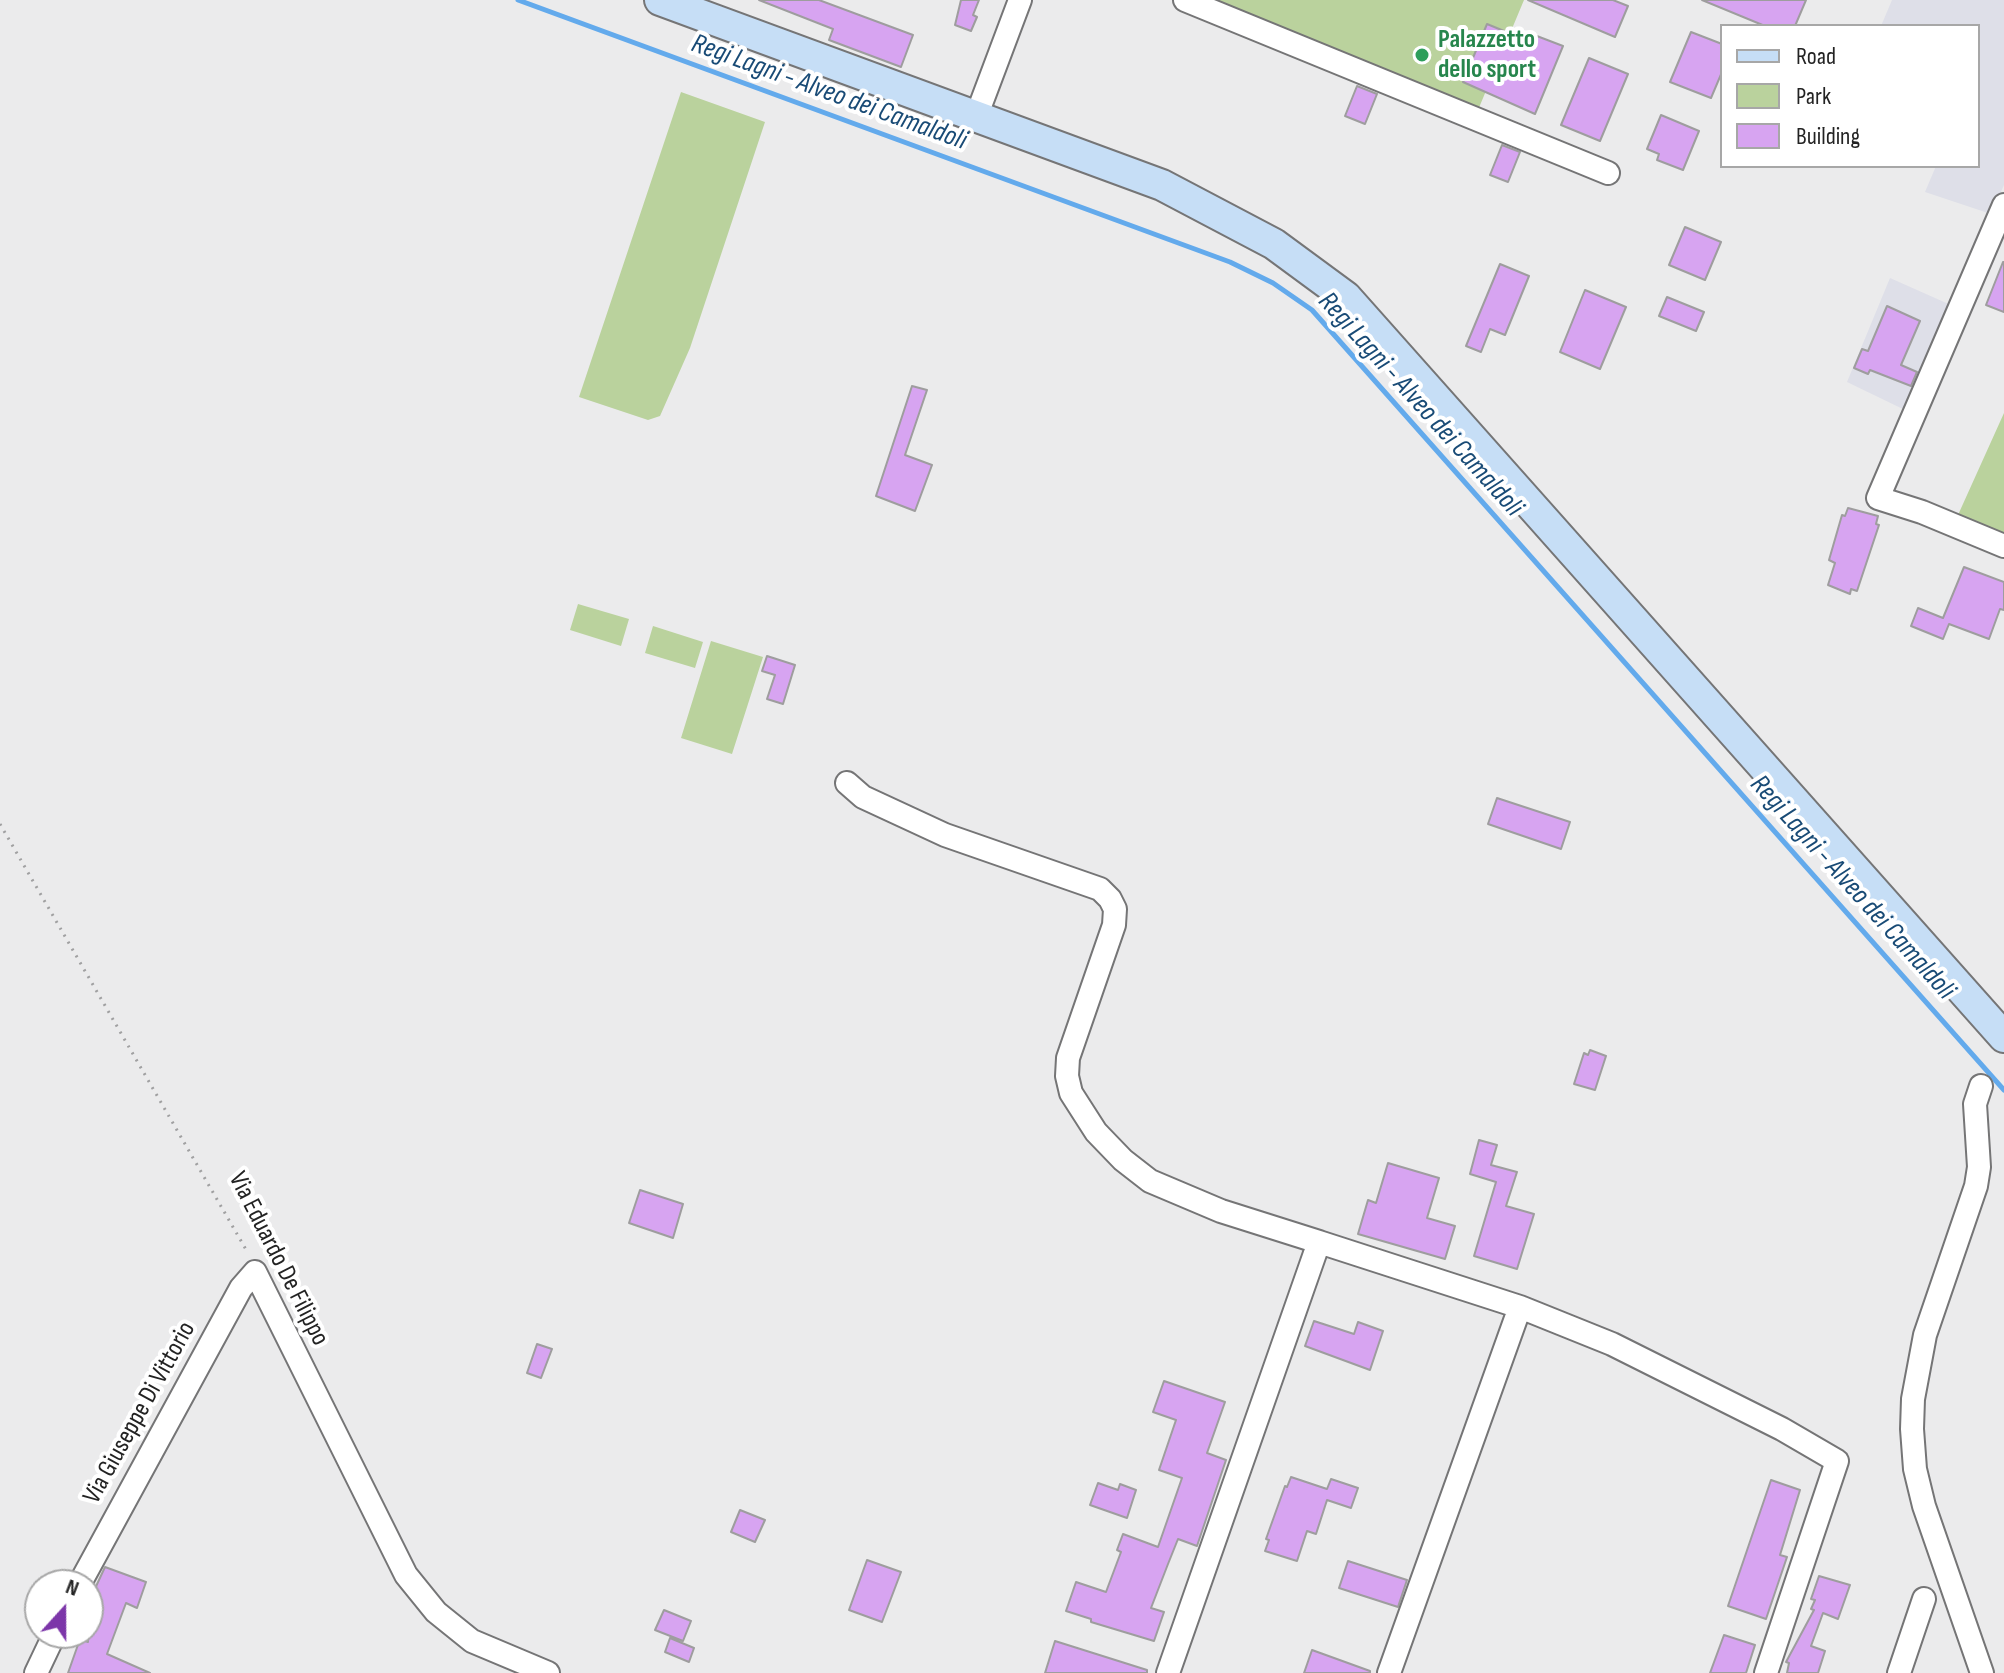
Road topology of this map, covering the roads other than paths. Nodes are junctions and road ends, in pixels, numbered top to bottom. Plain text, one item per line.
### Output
1 (660, 0) edge
2 (1020, 0) edge
3 (1185, 0) edge
4 (976, 117) junction
5 (1608, 173) dead end
6 (2004, 205) edge
7 (2004, 546) edge
8 (847, 783) dead end
9 (2004, 1037) edge
10 (1981, 1086) dead end
11 (1319, 1242) junction
12 (255, 1272) joint
13 (1520, 1307) junction
14 (88, 1569) edge
15 (1924, 1599) dead end
16 (47, 1649) edge
17 (36, 1673) edge
18 (548, 1673) edge
19 (1168, 1673) edge
20 (1389, 1673) edge
21 (1766, 1673) edge
22 (1899, 1673) edge
23 (1982, 1673) edge

1 - 4 street
2 - 4 street
3 - 5 street
4 - 9 street
6 - 7 street
8 - 11 street
10 - 23 street
11 - 13 street
11 - 19 street
12 - 14 street, Via Giuseppe Di Vittorio
12 - 18 street, Via Eduardo De Filippo
13 - 20 street
13 - 21 street
15 - 22 street
16 - 17 street

